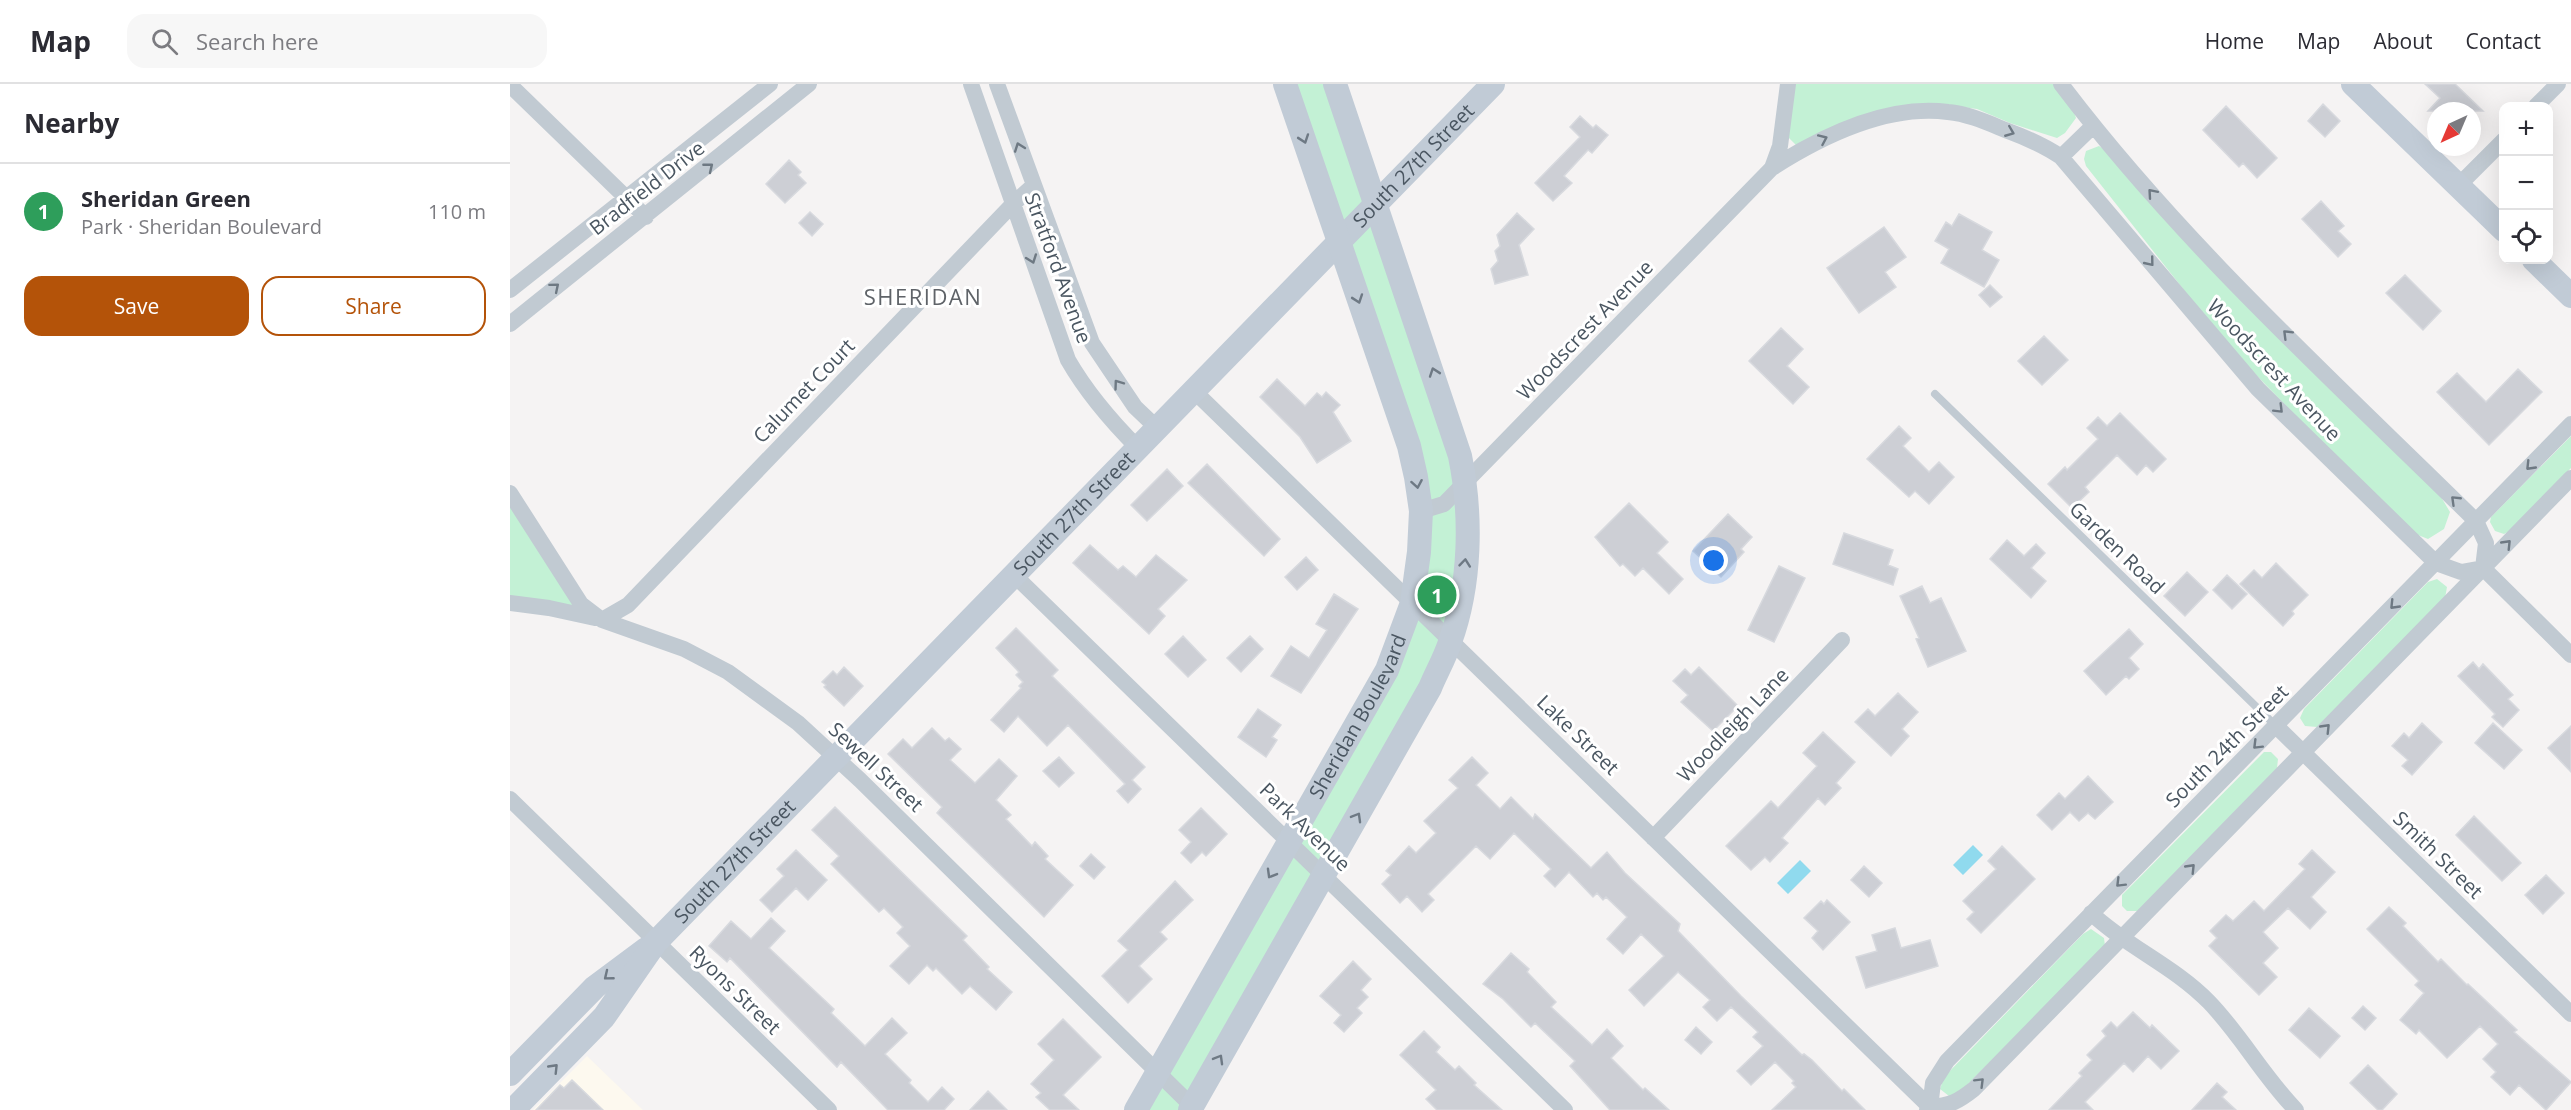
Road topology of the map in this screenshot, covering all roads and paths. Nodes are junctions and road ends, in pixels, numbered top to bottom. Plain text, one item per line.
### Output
1 (771, 84) edge
2 (809, 84) edge
3 (971, 84) edge
4 (997, 84) edge
5 (1285, 84) edge
6 (1335, 84) edge
7 (1493, 84) edge
8 (1788, 84) edge
9 (2061, 84) edge
10 (2353, 84) edge
11 (2558, 84) edge
12 (510, 85) edge
13 (2540, 102) edge
14 (2093, 126) junction
15 (2499, 145) edge
16 (2061, 157) junction
17 (1772, 168) junction
18 (1033, 186) junction
19 (2458, 186) junction
20 (627, 198) junction
21 (1013, 204) junction
22 (1376, 204) junction
23 (646, 217) junction
24 (2499, 225) edge
25 (1339, 243) junction
26 (2538, 264) edge
27 (510, 290) edge
28 (2571, 296) edge
29 (510, 324) edge
30 (1193, 390) junction
31 (1935, 394) dead end
32 (2571, 424) edge
33 (1157, 428) junction
34 (1138, 448) junction
35 (2571, 478) edge
36 (1466, 483) junction
37 (510, 493) edge
38 (1421, 511) junction
39 (2476, 521) junction
40 (2436, 563) junction
41 (2483, 568) junction
42 (1015, 576) junction
43 (510, 603) edge
44 (1412, 603) junction
45 (602, 620) junction
46 (1842, 640) dead end
47 (1450, 641) junction
48 (2571, 654) edge
49 (2276, 726) junction
50 (2303, 752) junction
51 (835, 757) junction
52 (510, 799) edge
53 (1653, 838) junction
54 (1289, 842) junction
55 (1324, 875) junction
56 (2091, 913) junction
57 (2122, 939) junction
58 (656, 942) junction
59 (2571, 1014) edge
60 (1158, 1072) junction
61 (510, 1074) edge
62 (1193, 1109) edge
63 (1930, 1109) edge
64 (513, 1110) edge
65 (829, 1110) edge
66 (1136, 1110) edge
67 (1565, 1110) edge
68 (2296, 1110) edge

1 - 20 street, Bradfield Drive
23 -> 2 street, Bradfield Drive
3 - 21 street, Stratford Avenue
18 -> 4 street, Stratford Avenue
5 -> 25 main road, Sheridan Boulevard
6 - 22 main road
7 - 22 main road, South 27th Street
8 - 17 street, Woodscrest Avenue
9 - 14 street, Woodscrest Avenue
10 - 19 main road
11 - 13 street
12 - 20 street
14 - 16 street
39 -> 14 street, Woodscrest Avenue
15 - 19 street
17 -> 16 street, Woodscrest Avenue
16 -> 40 street, Woodscrest Avenue
17 - 36 street, Woodscrest Avenue
18 - 21 street, Calumet Court
33 -> 18 street, Stratford Avenue
19 - 24 main road
20 - 23 street
20 - 27 street, Bradfield Drive
21 -> 34 street, Stratford Avenue
21 - 45 street, Calumet Court
22 - 25 main road, South 27th Street
36 -> 22 main road
29 -> 23 street, Bradfield Drive
25 - 30 main road, South 27th Street
25 -> 38 main road, Sheridan Boulevard
26 - 28 main road
30 - 33 main road, South 27th Street
30 - 44 street, Lake Street
31 - 49 lane, Garden Road
32 -> 39 street, South 24th Street
33 - 34 main road, South 27th Street
34 - 42 main road, South 27th Street
41 -> 35 street
36 - 38 street, Woodscrest Avenue
47 -> 36 main road
37 - 45 street, Sewell Street
38 - 44 main road, Sheridan Boulevard
39 - 40 street, South 24th Street
39 - 41 street, Woodscrest Avenue
40 - 41 street, Woodscrest Avenue
40 -> 49 street, South 24th Street
41 - 48 street
50 -> 41 street
42 - 51 main road, South 27th Street
42 - 54 street, Park Avenue
43 - 45 street
44 - 47 street, Lake Street
44 - 54 main road, Sheridan Boulevard
45 - 51 street, Sewell Street
46 - 53 street, Woodleigh Lane
47 - 53 street, Lake Street
55 -> 47 main road
49 - 50 street, Smith Street
49 -> 56 street, South 24th Street
57 -> 50 street
50 - 59 street, Smith Street
51 - 58 main road, South 27th Street
51 - 60 street, Sewell Street
52 - 58 street, Ryons Street
53 - 63 street, Lake Street
54 - 55 street, Park Avenue
54 -> 60 main road, Sheridan Boulevard
62 -> 55 main road
55 - 67 street, Park Avenue
56 - 57 street
56 - 63 street, South 24th Street
63 -> 57 street
57 - 68 street
58 -> 61 main road, South 27th Street
64 -> 58 main road, South 27th Street
58 - 65 street, Ryons Street
60 - 62 street, Sewell Street
60 - 66 main road, Sheridan Boulevard

